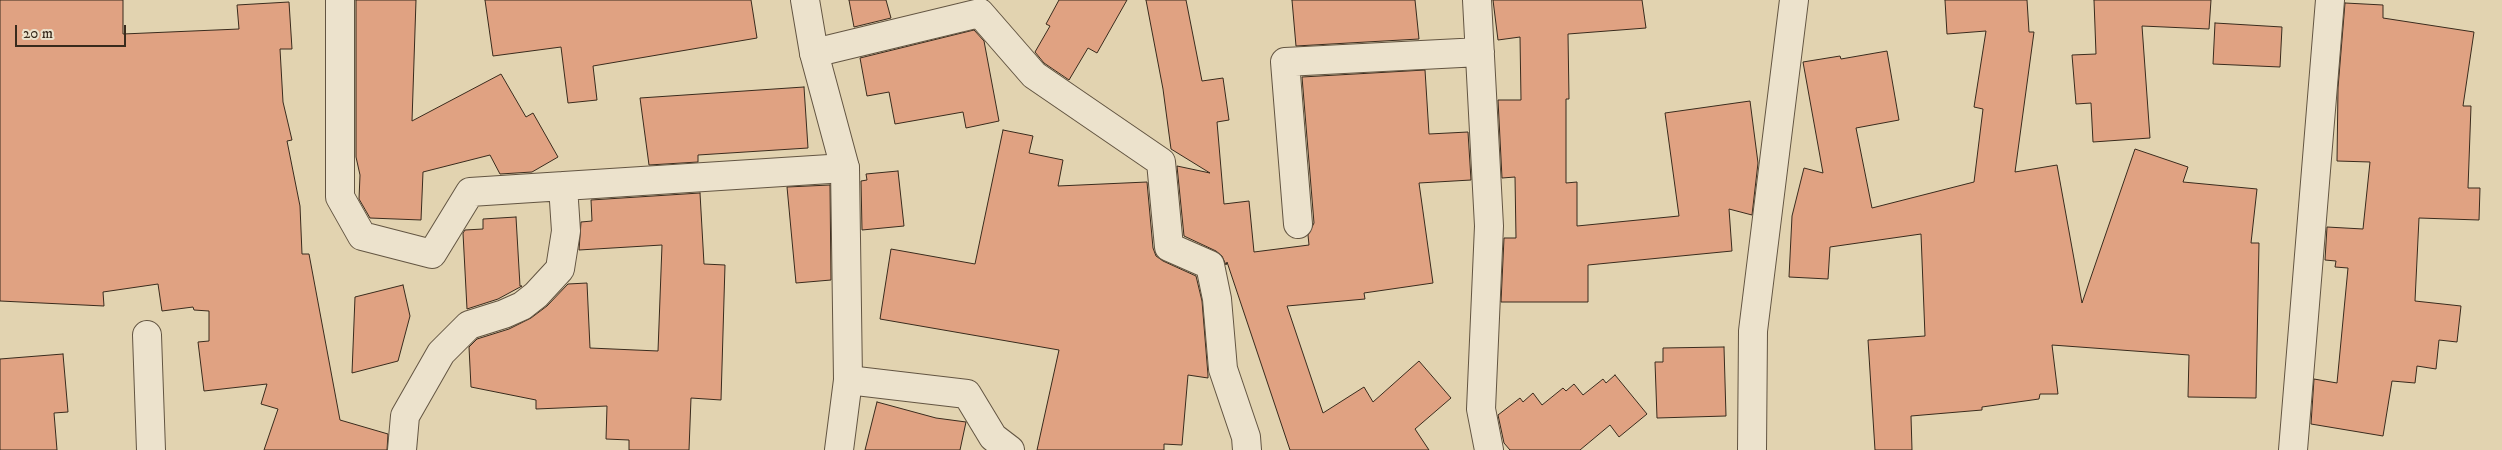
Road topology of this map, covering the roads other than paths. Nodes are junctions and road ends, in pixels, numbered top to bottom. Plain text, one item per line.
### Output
1 (340, 0) edge
2 (805, 0) edge
3 (1477, 0) edge
4 (1794, 0) edge
5 (2330, 0) edge
6 (1480, 52) junction
7 (814, 53) junction
8 (845, 168) junction
9 (563, 186) junction
10 (1298, 224) dead end
11 (147, 335) dead end
12 (848, 380) junction
13 (151, 450) edge
14 (402, 450) edge
15 (839, 450) edge
16 (1010, 450) edge
17 (1246, 450) edge
18 (1489, 450) edge
19 (1752, 450) edge
20 (2293, 450) edge

1 - 9 street
2 - 7 street
3 - 6 street
4 - 19 street
5 - 20 street
6 - 10 street
6 - 18 street
7 - 8 street
7 - 17 street
8 - 9 street
8 - 12 street
9 - 14 street
11 - 13 street
12 - 15 street
12 - 16 street

